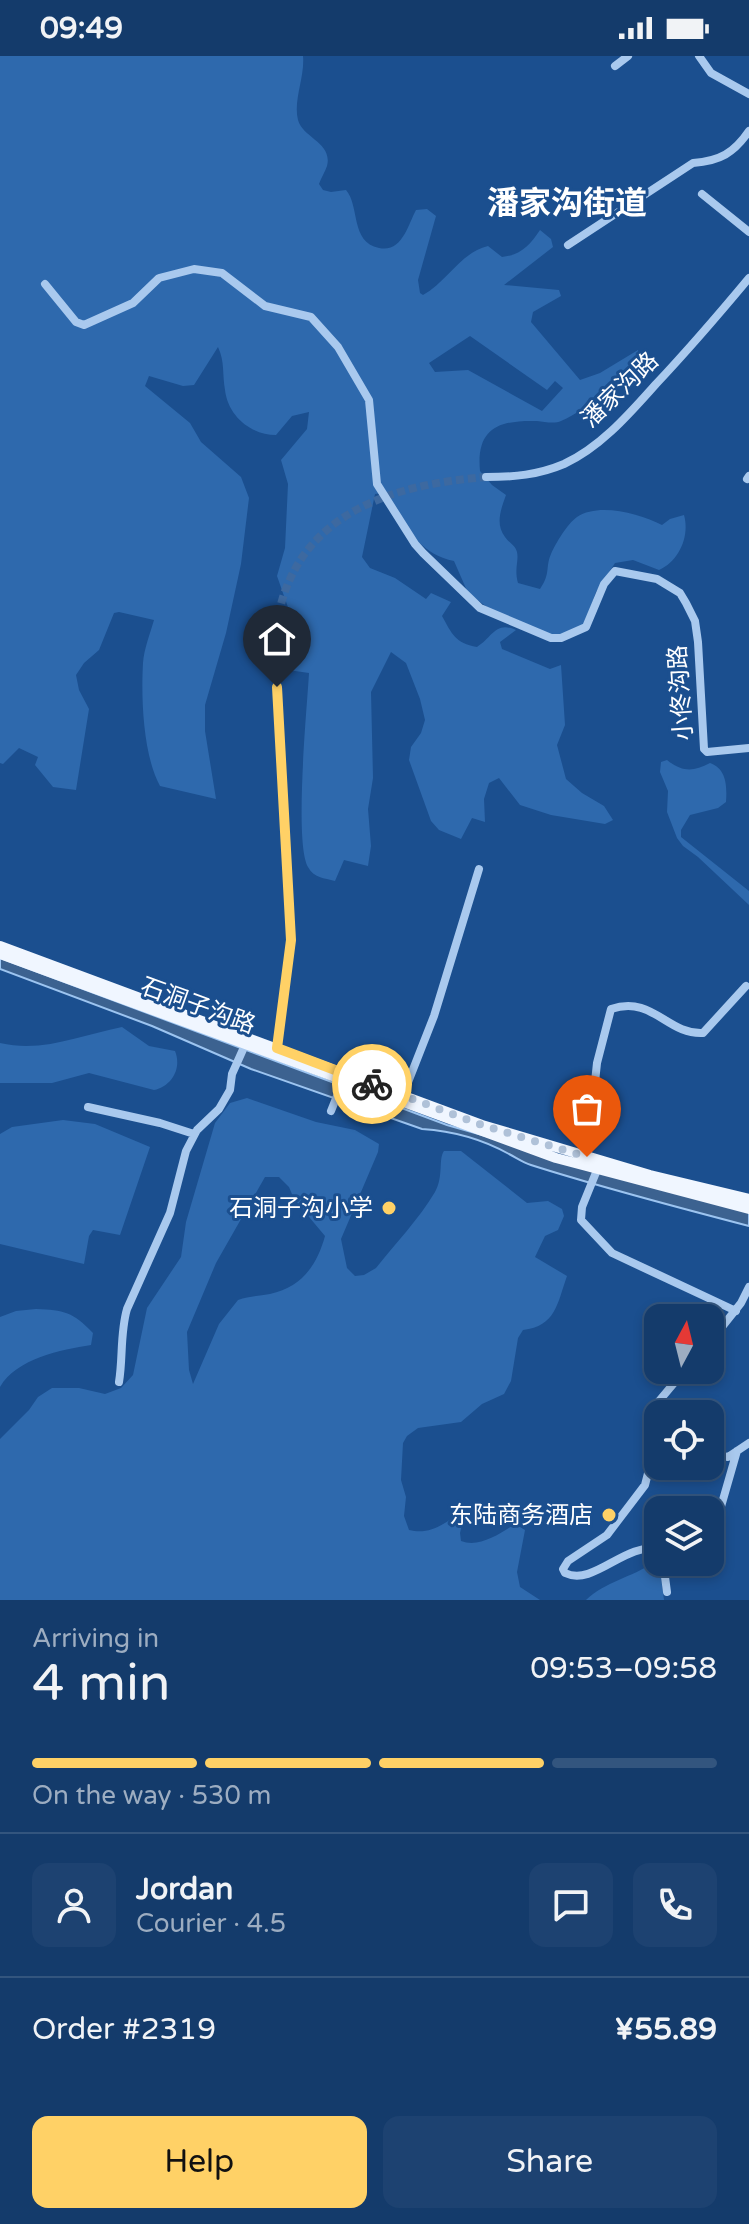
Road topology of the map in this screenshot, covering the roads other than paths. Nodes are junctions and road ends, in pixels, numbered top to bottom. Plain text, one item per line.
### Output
1 (628, 56) edge
2 (699, 56) edge
3 (615, 66) dead end
4 (749, 94) edge
5 (749, 131) edge
6 (702, 194) dead end
7 (749, 232) edge
8 (568, 245) dead end
9 (749, 278) edge
10 (45, 284) dead end
11 (486, 477) tunnel mouth
12 (277, 687) tunnel mouth
13 (749, 748) edge
14 (479, 869) dead end
15 (0, 946) edge
16 (0, 954) edge
17 (746, 986) dead end
18 (244, 1046) junction
19 (277, 1048) junction
20 (343, 1083) junction
21 (403, 1095) junction
22 (88, 1107) dead end
23 (331, 1111) dead end
24 (194, 1134) junction
25 (587, 1157) junction
26 (597, 1170) junction
27 (749, 1199) edge
28 (749, 1209) edge
29 (749, 1287) edge
30 (736, 1311) junction
31 (724, 1325) edge
32 (119, 1382) dead end
33 (673, 1384) edge
34 (660, 1400) edge
35 (749, 1443) edge
36 (737, 1451) junction
37 (724, 1456) edge
38 (646, 1480) edge
39 (724, 1496) edge
40 (644, 1548) edge
41 (665, 1576) edge
42 (667, 1592) dead end

1 - 3 street
2 - 4 street
5 - 8 street
6 - 7 street
9 - 11 street, 潘家沟路
10 - 13 street, 小佟沟路
12 - 19 street
14 - 21 street
15 - 19 main road, 石洞子沟路
16 - 18 main road, 石洞子沟路
17 - 25 street
18 - 20 main road, 石洞子沟路
18 - 24 street
19 - 21 main road, 石洞子沟路
20 - 23 street
20 - 26 main road, 石洞子沟路
21 - 25 main road, 石洞子沟路
22 - 24 street
24 - 32 street
25 - 27 main road, 石洞子沟路
26 - 28 main road, 石洞子沟路
26 - 30 street
29 - 30 street
30 - 31 street
33 - 34 street
35 - 36 street
36 - 37 street
36 - 39 street
38 - 40 street
41 - 42 street

